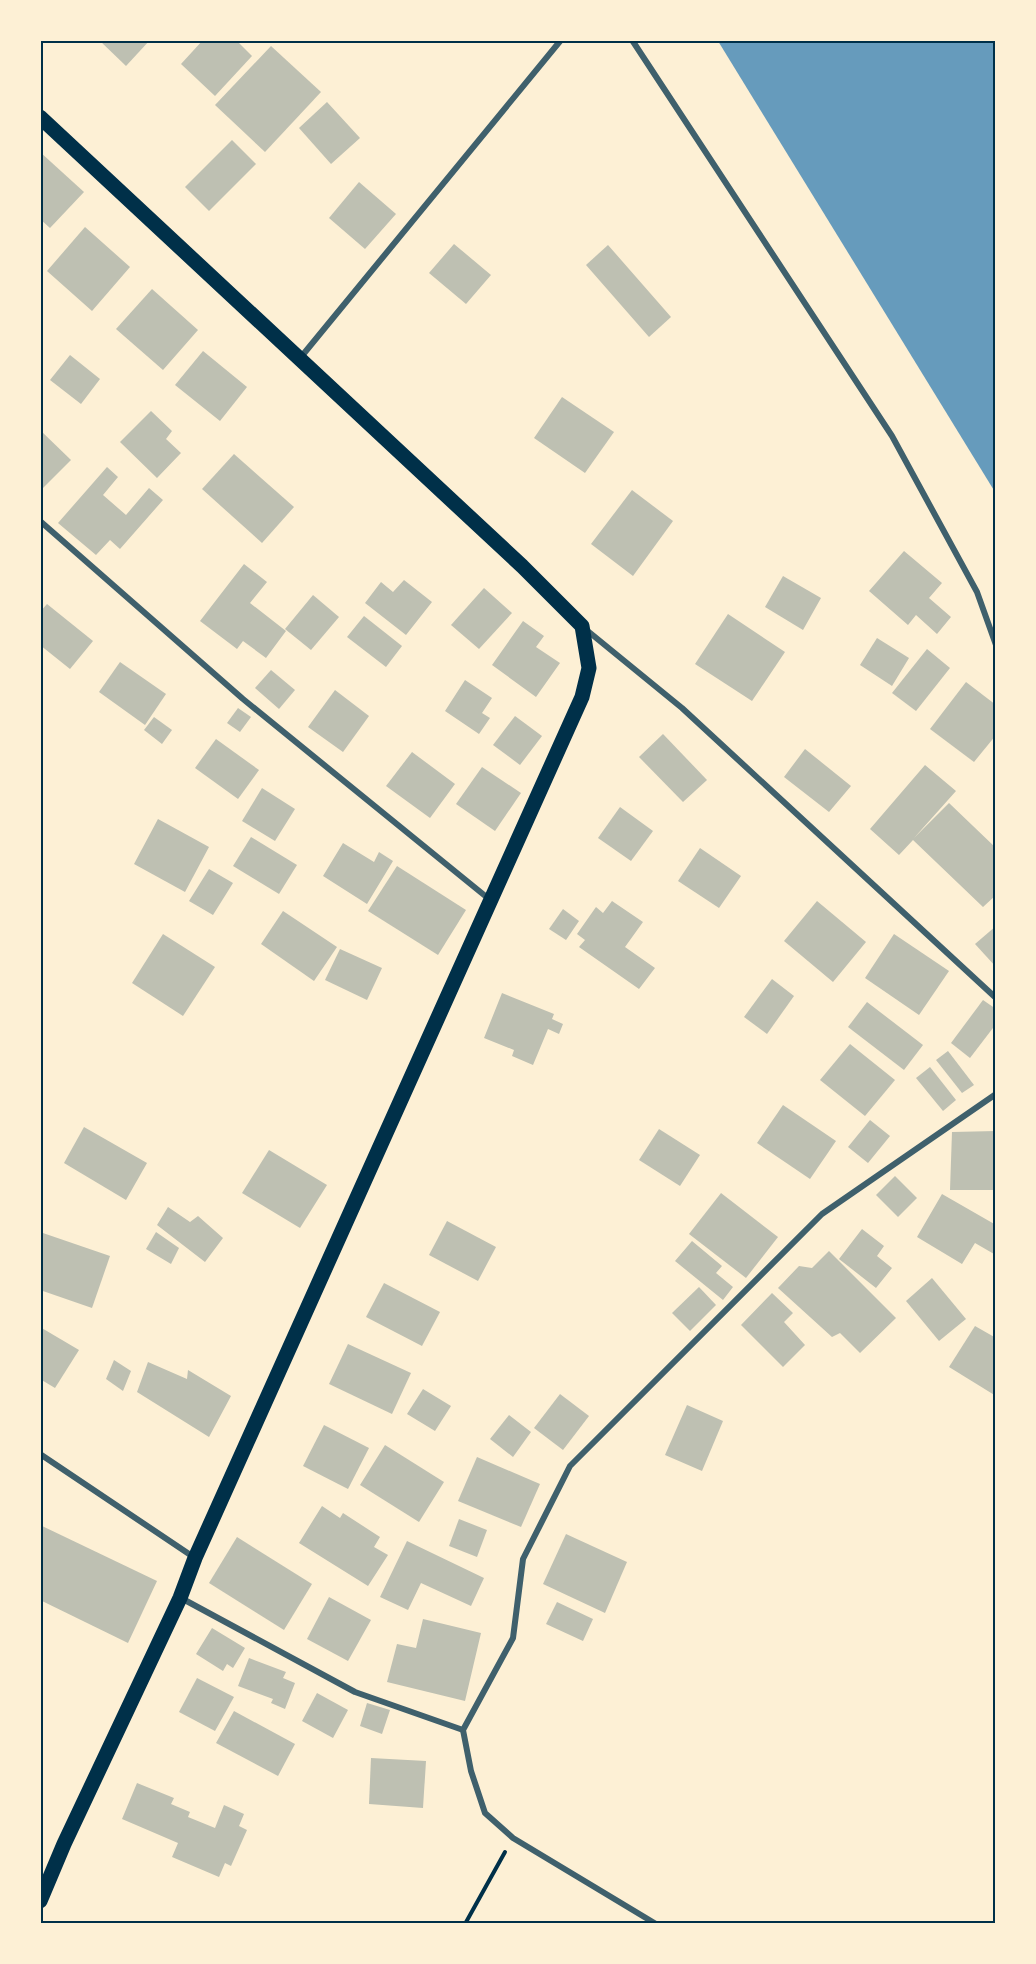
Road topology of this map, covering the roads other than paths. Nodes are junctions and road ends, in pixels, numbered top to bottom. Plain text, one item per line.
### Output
1 (561, 40) edge
2 (632, 40) edge
3 (40, 117) edge
4 (300, 357) junction
5 (40, 521) edge
6 (582, 626) junction
7 (996, 645) edge
8 (490, 899) junction
9 (996, 998) edge
10 (996, 1094) edge
11 (40, 1454) edge
12 (195, 1558) junction
13 (180, 1598) junction
14 (463, 1730) junction
15 (40, 1901) edge
16 (656, 1923) edge

1 - 4 street
2 - 7 street
3 - 4 main road
4 - 6 main road
5 - 8 street
6 - 8 main road
6 - 9 street
8 - 12 main road
10 - 14 street
11 - 12 street
12 - 13 main road
13 - 14 street
13 - 15 main road
14 - 16 street

